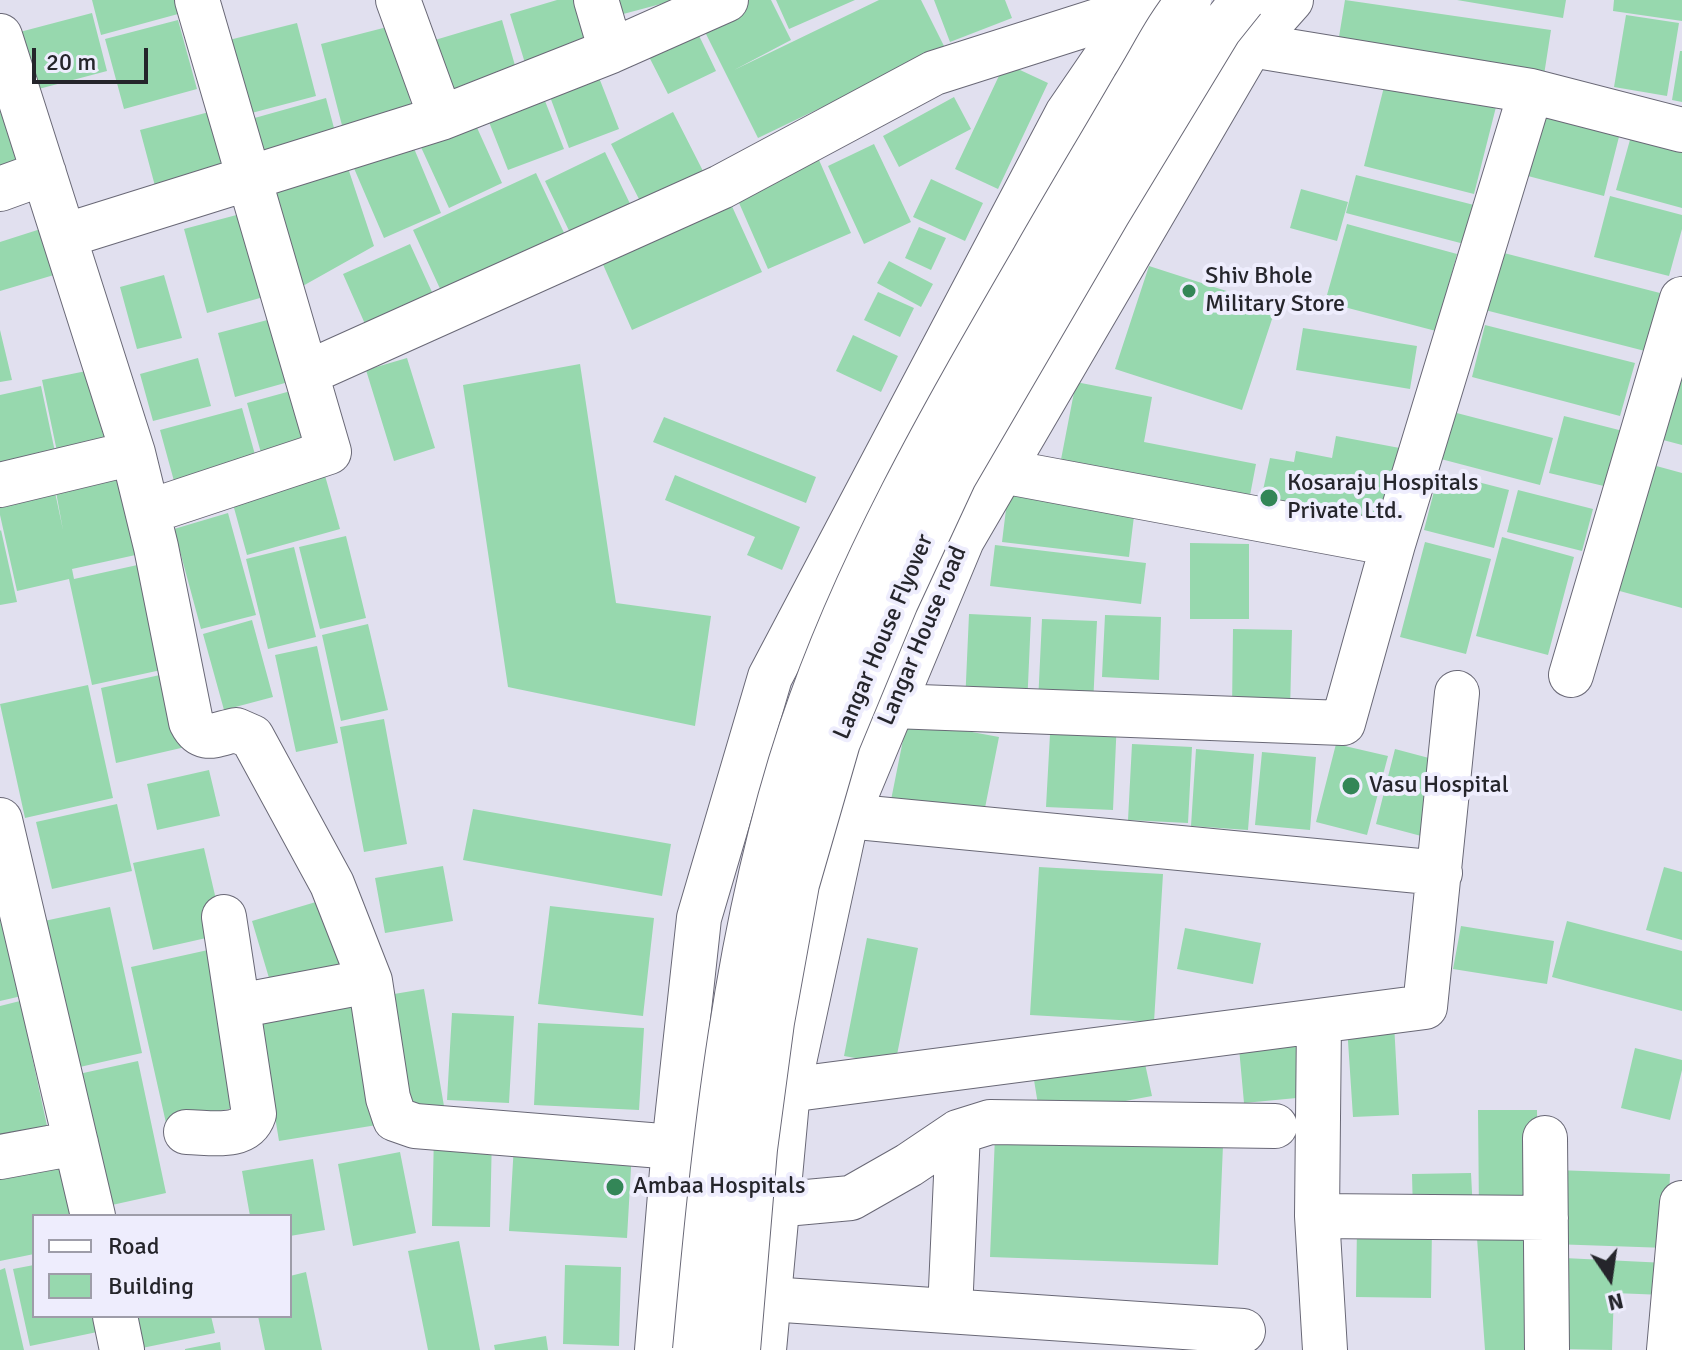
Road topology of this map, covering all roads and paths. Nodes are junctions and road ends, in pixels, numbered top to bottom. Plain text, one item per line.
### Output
1 (197, 0) edge
2 (398, 0) edge
3 (596, 0) edge
4 (726, 0) edge
5 (1189, 0) edge
6 (1243, 0) edge
7 (1291, 0) edge
8 (1140, 3) edge
9 (0, 36) edge
10 (1251, 45) junction
11 (611, 51) junction
12 (1531, 91) junction
13 (441, 118) junction
14 (1682, 130) edge
15 (44, 173) junction
16 (250, 178) junction
17 (0, 189) edge
18 (64, 236) junction
19 (1682, 299) edge
20 (307, 373) junction
21 (133, 453) junction
22 (1002, 471) junction
23 (0, 485) edge
24 (148, 512) junction
25 (1393, 544) junction
26 (1571, 675) dead end
27 (1457, 693) dead end
28 (893, 706) junction
29 (847, 816) junction
30 (0, 820) edge
31 (1440, 873) junction
32 (224, 917) dead end
33 (370, 981) junction
34 (238, 1006) junction
35 (1319, 1021) junction
36 (686, 1042) junction
37 (791, 1071) junction
38 (1275, 1126) dead end
39 (186, 1132) dead end
40 (958, 1132) junction
41 (1545, 1138) dead end
42 (76, 1143) junction
43 (674, 1147) junction
44 (0, 1157) edge
45 (778, 1202) junction
46 (1682, 1203) edge
47 (93, 1214) edge
48 (1317, 1216) junction
49 (1546, 1218) junction
50 (1679, 1259) edge
51 (769, 1299) junction
52 (950, 1311) junction
53 (115, 1318) edge
54 (1243, 1331) dead end
55 (122, 1350) edge
56 (657, 1350) edge
57 (695, 1350) edge
58 (738, 1350) edge
59 (764, 1350) edge
60 (1325, 1350) edge
61 (1547, 1350) edge
62 (1669, 1350) edge

1 - 16 main road
2 - 13 main road
3 - 11 main road
4 - 11 main road
5 - 57 main road, Langar House Flyover, bridge
6 - 58 main road, Langar House Flyover, bridge
7 - 10 main road, Langar House road
8 - 20 main road
8 - 36 main road
9 - 15 main road
10 - 12 main road
10 - 22 main road, Langar House road
11 - 13 main road
12 - 14 main road
12 - 25 main road
13 - 16 main road
15 - 17 main road
15 - 18 main road
16 - 18 main road
16 - 20 main road
18 - 21 main road
19 - 26 main road
20 - 24 main road
21 - 23 main road
21 - 24 main road
22 - 25 main road
22 - 28 main road, Langar House road
24 - 33 main road
25 - 28 main road
27 - 31 main road
28 - 29 main road, Langar House road
29 - 31 main road
29 - 37 main road, Langar House road
30 - 42 main road
31 - 35 main road
32 - 34 main road
33 - 34 main road
33 - 43 main road
34 - 39 main road
35 - 37 main road
35 - 48 main road
36 - 37 main road
36 - 43 main road
37 - 45 main road, Langar House road
38 - 40 main road
40 - 45 main road
40 - 52 main road
41 - 49 main road
42 - 44 main road
42 - 47 main road
43 - 56 main road
45 - 51 main road, Langar House road
46 - 50 main road
48 - 49 main road
48 - 60 main road
49 - 61 main road
50 - 62 main road
51 - 52 main road
51 - 59 main road, Langar House road
52 - 54 main road
53 - 55 main road

